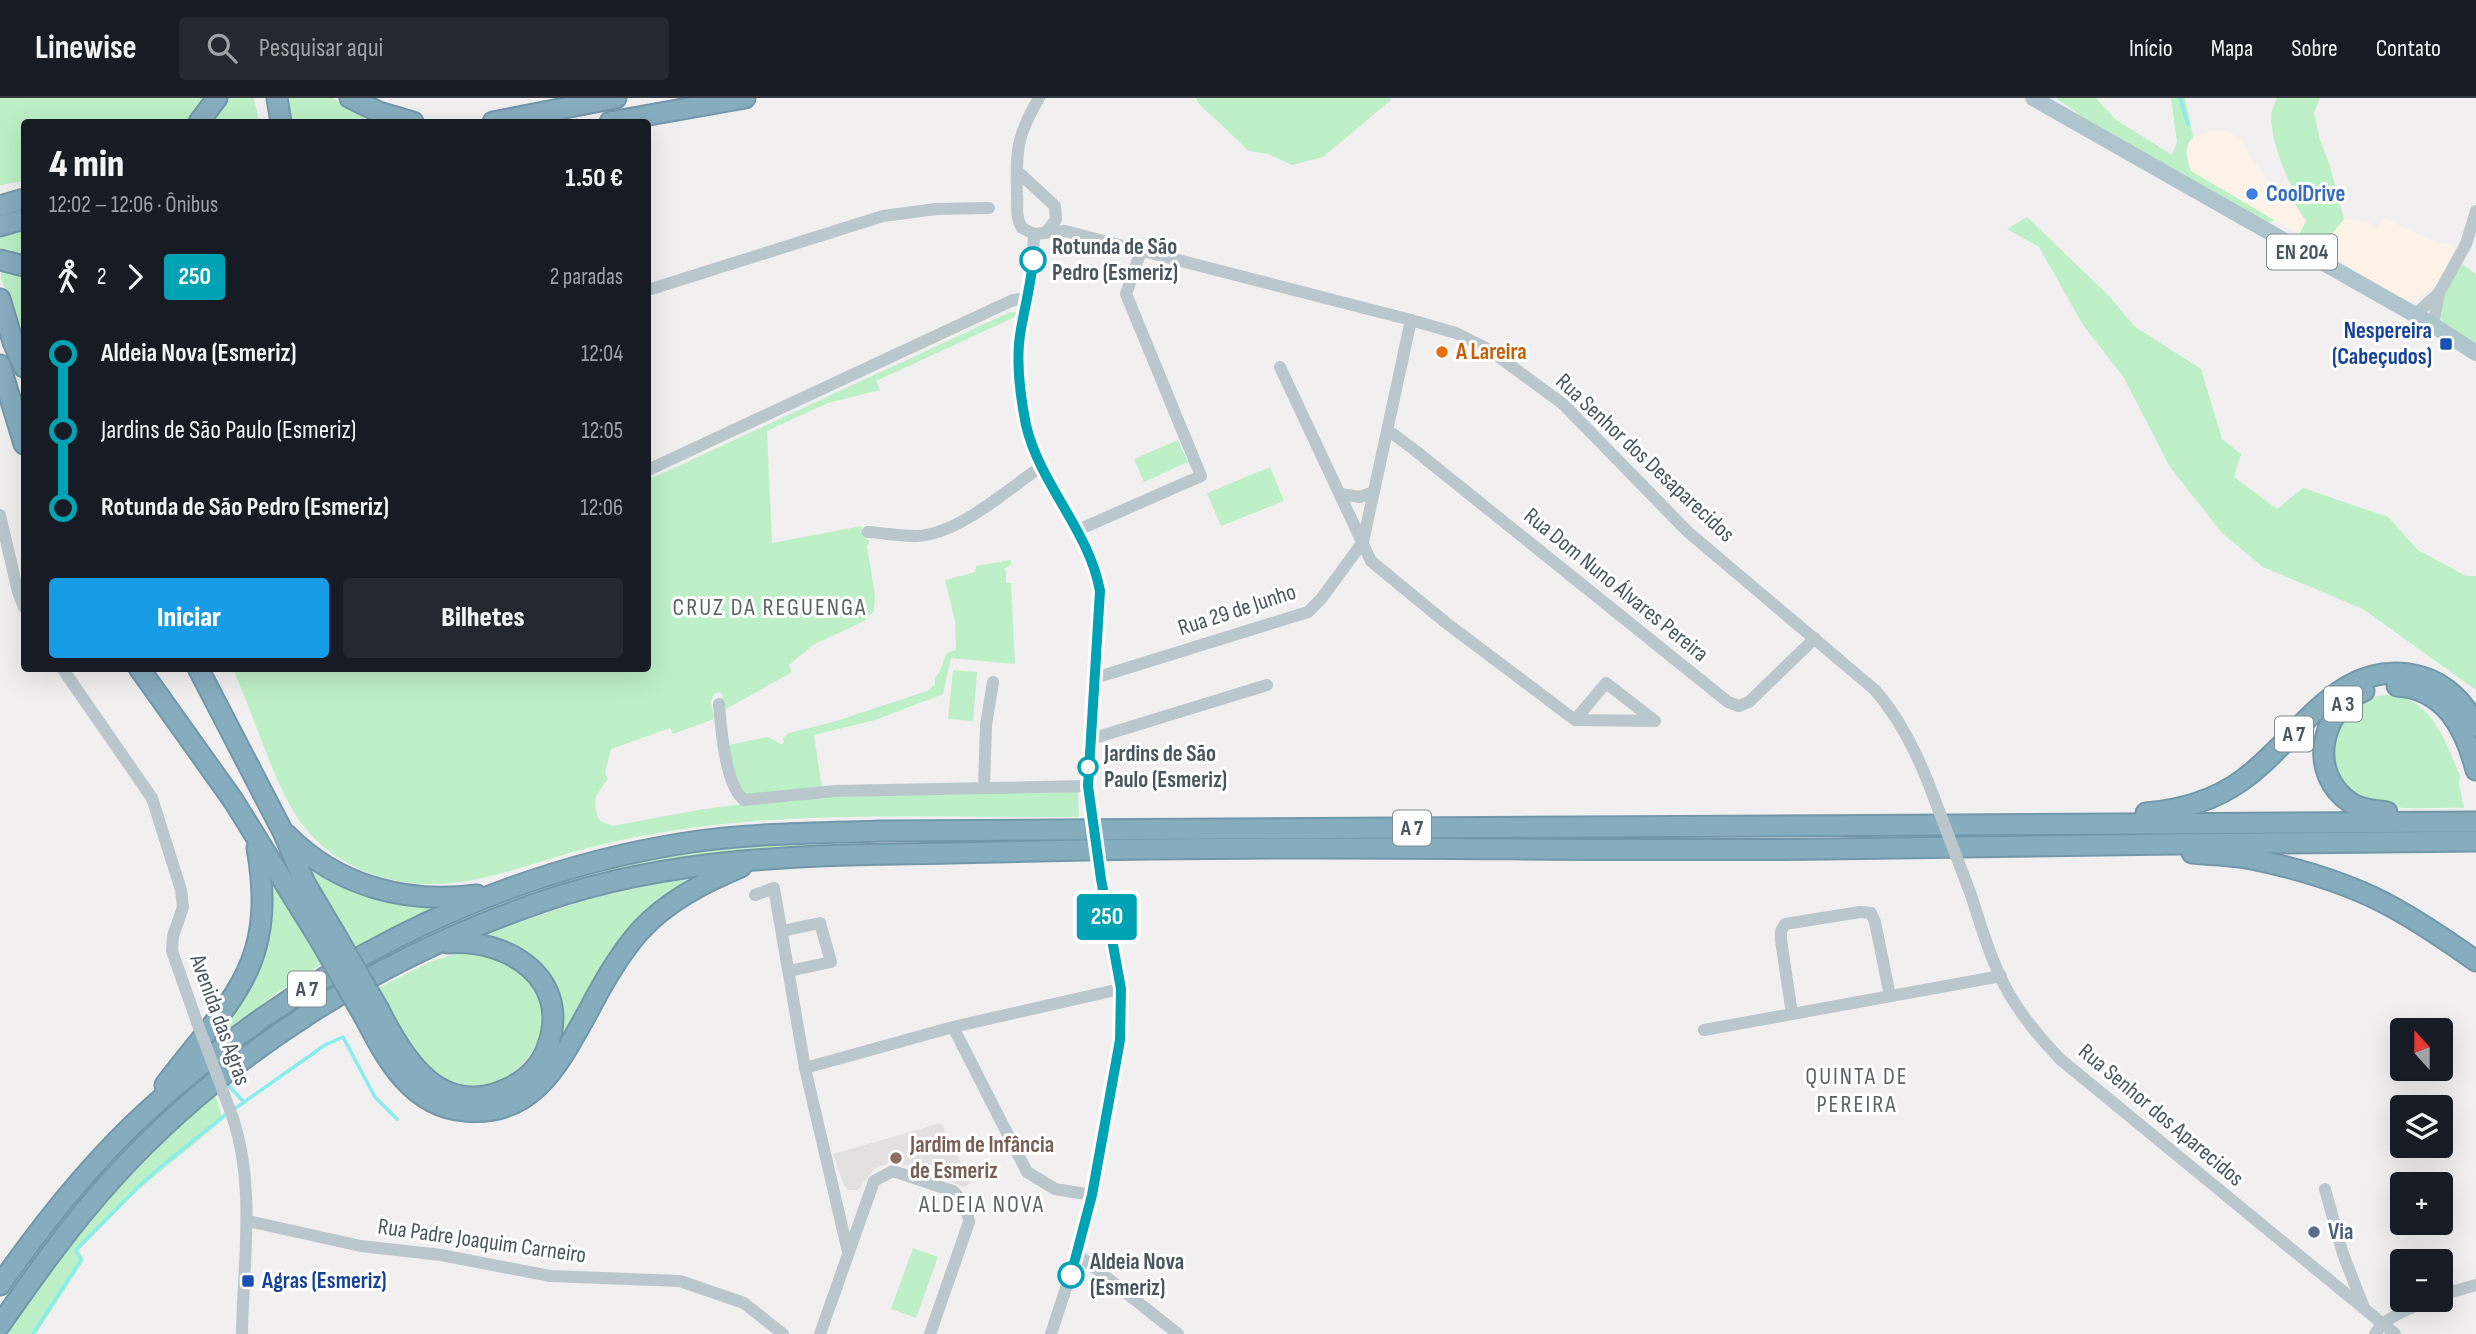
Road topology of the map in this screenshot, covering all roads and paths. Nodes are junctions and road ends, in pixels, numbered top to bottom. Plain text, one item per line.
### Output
1 (217, 98) edge
2 (265, 98) edge
3 (277, 98) edge
4 (350, 98) edge
5 (616, 98) edge
6 (687, 98) edge
7 (745, 98) edge
8 (2033, 98) edge
9 (2045, 98) edge
10 (1035, 102) edge
11 (2058, 111) junction
12 (201, 119) edge
13 (268, 119) edge
14 (280, 119) edge
15 (403, 119) edge
16 (508, 119) edge
17 (618, 119) edge
18 (625, 119) edge
19 (1017, 171) junction
20 (1043, 195) junction
21 (18, 207) edge
22 (989, 208) dead end
23 (1018, 208) junction
24 (2476, 211) edge
25 (1056, 212) junction
26 (0, 226) edge
27 (1040, 233) junction
28 (1092, 240) junction
29 (1141, 251) junction
30 (0, 260) edge
31 (21, 265) edge
32 (651, 289) edge
33 (2439, 293) junction
34 (1029, 298) junction
35 (0, 299) edge
36 (2415, 315) junction
37 (1411, 320) junction
38 (2433, 325) junction
39 (2476, 353) edge
40 (21, 360) edge
41 (0, 365) edge
42 (1280, 367) dead end
43 (1387, 432) junction
44 (21, 434) edge
45 (1042, 466) junction
46 (651, 469) edge
47 (1374, 492) junction
48 (1341, 494) junction
49 (0, 515) edge
50 (1078, 530) junction
51 (868, 532) dead end
52 (1363, 542) junction
53 (21, 600) edge
54 (1815, 638) junction
55 (65, 672) edge
56 (142, 672) edge
57 (200, 672) edge
58 (1095, 678) junction
59 (993, 682) dead end
60 (1268, 685) dead end
61 (719, 704) dead end
62 (1575, 720) junction
63 (2476, 726) edge
64 (1091, 738) junction
65 (2476, 770) edge
66 (984, 787) junction
67 (1088, 789) junction
68 (2476, 822) edge
69 (2416, 823) junction
70 (2095, 824) junction
71 (283, 832) junction
72 (255, 836) junction
73 (2476, 841) edge
74 (2152, 843) junction
75 (764, 859) junction
76 (500, 891) junction
77 (755, 895) dead end
78 (1971, 895) joint
79 (782, 931) junction
80 (327, 936) junction
81 (437, 945) junction
82 (2476, 961) edge
83 (789, 971) junction
84 (2001, 976) junction
85 (1121, 989) junction
86 (1890, 996) junction
87 (372, 1014) junction
88 (1793, 1014) junction
89 (953, 1027) junction
90 (1704, 1030) dead end
91 (805, 1068) junction
92 (136, 1122) junction
93 (2325, 1189) dead end
94 (1092, 1195) junction
95 (248, 1221) junction
96 (848, 1252) junction
97 (1077, 1254) junction
98 (0, 1285) edge
99 (2476, 1285) edge
100 (2453, 1292) edge
101 (2364, 1309) junction
102 (2401, 1312) edge
103 (0, 1325) edge
104 (2378, 1329) edge
105 (242, 1334) edge
106 (783, 1334) edge
107 (820, 1334) edge
108 (930, 1334) edge
109 (1051, 1334) edge
110 (1178, 1334) edge
111 (2395, 1334) edge

1 - 12 highway
2 - 13 highway
3 - 14 highway
4 - 15 highway
5 - 16 highway
6 - 17 highway
7 - 18 highway
8 - 11 main road, EN 204
9 - 11 main road, EN 204
10 - 19 street
11 - 36 main road, EN 204
19 - 20 street
19 - 23 street
20 - 23 street
20 - 25 street
21 - 26 highway
22 - 32 street
23 - 27 street
24 - 33 street
25 - 27 street
25 - 28 street, Rua Senhor dos Desaparecidos
27 - 28 street, Rua Senhor dos Desaparecidos
27 - 34 street
28 - 29 street, Rua Senhor dos Desaparecidos
29 - 37 street, Rua Senhor dos Desaparecidos
29 - 50 street
30 - 31 highway
33 - 36 street
33 - 38 street
34 - 45 street
34 - 46 street
35 - 40 highway
36 - 38 main road, EN 204
37 - 43 street
37 - 54 street, Rua Senhor dos Desaparecidos
38 - 39 main road, EN 204
41 - 44 highway
42 - 48 street
43 - 47 street
43 - 54 street, Rua Dom Nuno Álvares Pereira
45 - 50 street
45 - 51 street
47 - 48 street
47 - 52 street
48 - 52 street
49 - 53 street
50 - 58 street
52 - 58 street, Rua 29 de Junho
52 - 62 street
54 - 78 street, Rua Senhor dos Desaparecidos, bridge
55 - 95 street, Avenida das Agras, bridge
56 - 72 highway
57 - 71 highway
58 - 64 street
59 - 66 street
60 - 64 street
61 - 66 street
62 - 62 street
63 - 70 highway, A 7
64 - 67 street
65 - 69 highway, A 3
66 - 67 street
67 - 85 street, bridge
68 - 69 highway, A 7
69 - 70 highway, A 7
70 - 76 highway, A 7
71 - 76 highway
71 - 80 highway
72 - 80 highway
72 - 92 highway
73 - 74 highway, A 7
74 - 75 highway, A 7
74 - 82 highway
75 - 81 highway, A 7
75 - 87 highway
76 - 92 highway, A 7
77 - 79 street
78 - 84 street, Rua Senhor dos Aparecidos
79 - 83 street
79 - 83 street
80 - 87 highway, bridge
81 - 87 highway
81 - 103 highway, A 7
83 - 91 street
84 - 86 street
84 - 101 street, Rua Senhor dos Aparecidos
85 - 89 street
85 - 94 street
86 - 88 street
86 - 88 street
88 - 90 street
89 - 91 street
89 - 94 street
91 - 96 street
92 - 98 highway, A 7
93 - 101 street
94 - 97 street
95 - 105 street, Avenida das Agras
95 - 106 street, Rua Padre Joaquim Carneiro
96 - 107 street
96 - 108 street
97 - 109 street
97 - 110 street
99 - 100 street
101 - 104 street, Rua Senhor dos Aparecidos
102 - 104 street
104 - 111 street, Rua Senhor dos Aparecidos

